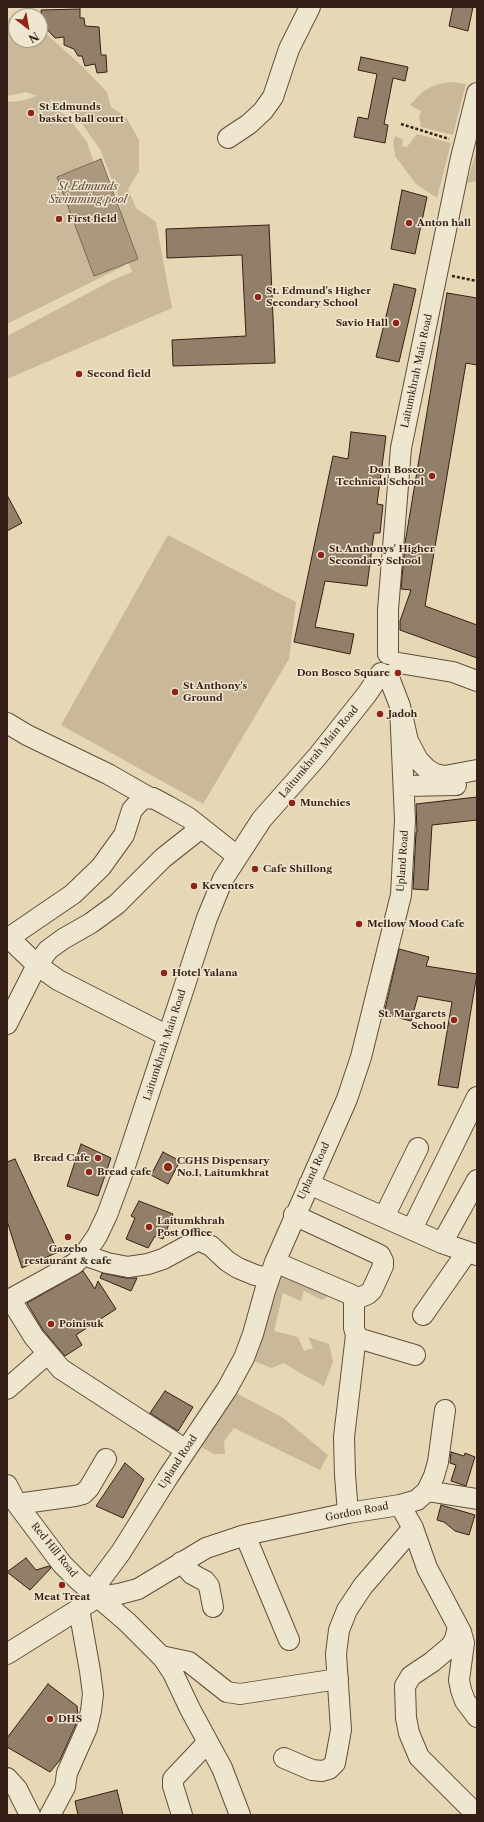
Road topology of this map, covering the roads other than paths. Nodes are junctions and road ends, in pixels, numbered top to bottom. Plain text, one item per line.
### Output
1 (310, 7) edge
2 (477, 93) edge
3 (228, 138) dead end
4 (389, 666) junction
5 (477, 681) edge
6 (400, 706) junction
7 (7, 723) edge
8 (477, 770) edge
9 (477, 784) edge
10 (404, 786) junction
11 (150, 798) junction
12 (201, 828) junction
13 (237, 856) junction
14 (9, 939) edge
15 (37, 965) junction
16 (7, 1024) edge
17 (168, 1036) junction
18 (477, 1097) edge
19 (418, 1148) dead end
20 (477, 1180) edge
21 (309, 1184) junction
22 (294, 1215) junction
23 (384, 1217) junction
24 (412, 1229) junction
25 (442, 1243) junction
26 (474, 1252) edge
27 (84, 1255) junction
28 (272, 1270) junction
29 (9, 1300) edge
30 (354, 1300) junction
31 (423, 1315) dead end
32 (356, 1335) junction
33 (47, 1354) junction
34 (415, 1355) dead end
35 (7, 1389) edge
36 (445, 1410) dead end
37 (186, 1450) junction
38 (106, 1459) dead end
39 (7, 1485) edge
40 (427, 1491) junction
41 (477, 1499) edge
42 (17, 1504) junction
43 (400, 1504) junction
44 (348, 1512) junction
45 (413, 1528) junction
46 (245, 1535) junction
47 (181, 1562) junction
48 (100, 1598) junction
49 (213, 1607) dead end
50 (79, 1609) junction
51 (458, 1627) junction
52 (289, 1640) dead end
53 (7, 1654) edge
54 (161, 1656) junction
55 (338, 1679) junction
56 (477, 1717) edge
57 (208, 1742) junction
58 (284, 1758) dead end
59 (7, 1778) edge
60 (30, 1815) edge
61 (50, 1815) edge
62 (182, 1815) edge
63 (240, 1815) edge
64 (477, 1815) edge

1 - 3 street
2 - 4 street, Laitumkhrah Main Road
4 - 5 street
4 - 6 street
4 - 13 street, Laitumkhrah Main Road
6 - 8 street
6 - 10 street, Upland Road
7 - 11 street
9 - 10 street
10 - 21 street, Upland Road
11 - 12 street
11 - 14 street
12 - 13 street
12 - 15 street
13 - 17 street, Laitumkhrah Main Road
14 - 15 street
15 - 16 street
15 - 17 street
17 - 27 street, Laitumkhrah Main Road
18 - 24 street
19 - 23 street
20 - 25 street
21 - 22 street, Upland Road
21 - 23 street
22 - 28 street, Upland Road
22 - 30 street
23 - 24 street
24 - 25 street
25 - 26 street
26 - 31 street
27 - 28 street
27 - 29 street, Laitumkhrah Main Road
28 - 30 street
28 - 37 street, Upland Road
29 - 33 street
30 - 32 street
32 - 34 street
32 - 44 street
33 - 35 street
33 - 37 street
36 - 40 street
37 - 48 street, Upland Road
38 - 42 street
39 - 42 street, Red Hill Road
40 - 41 street
40 - 43 street
42 - 48 street, Red Hill Road
43 - 44 street, Gordon Road
43 - 45 street, Gordon Road
44 - 46 street, Gordon Road
45 - 51 street, Gordon Road
45 - 55 street
46 - 47 street, Gordon Road
46 - 52 street
47 - 48 street, Gordon Road
47 - 49 street
48 - 50 street
48 - 54 street, Red Hill Road
50 - 53 street
50 - 61 street
51 - 56 street, Gordon Road
51 - 64 street
54 - 55 street
54 - 57 street, Red Hill Road
55 - 58 street
57 - 62 street
57 - 63 street, Red Hill Road
59 - 60 street

